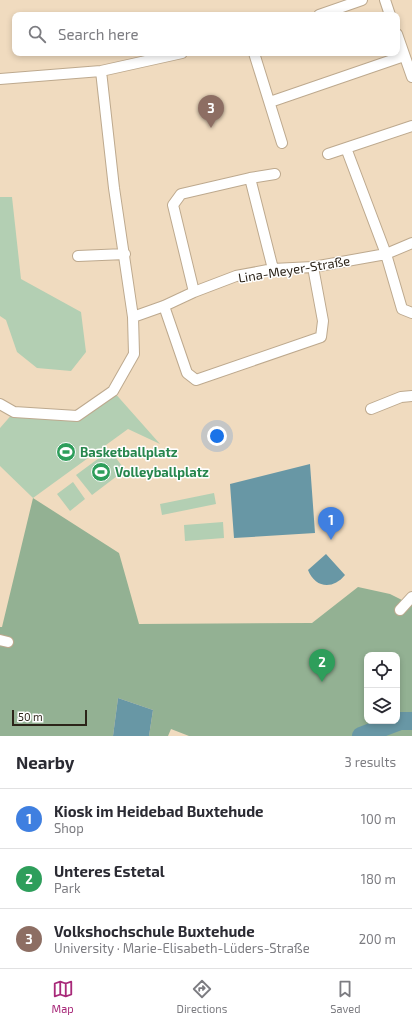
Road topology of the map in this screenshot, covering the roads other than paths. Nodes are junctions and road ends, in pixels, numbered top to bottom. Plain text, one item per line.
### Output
1 (362, 0) edge
2 (385, 0) edge
3 (328, 12) edge
4 (389, 12) edge
5 (400, 43) edge
6 (168, 56) edge
7 (255, 56) edge
8 (404, 56) junction
9 (101, 71) junction
10 (412, 77) edge
11 (0, 79) edge
12 (270, 102) junction
13 (412, 126) edge
14 (282, 143) dead end
15 (346, 148) junction
16 (328, 154) dead end
17 (275, 174) dead end
18 (250, 178) junction
19 (412, 242) edge
20 (125, 254) junction
21 (386, 254) junction
22 (78, 256) dead end
23 (313, 267) junction
24 (273, 269) junction
25 (194, 292) junction
26 (164, 306) junction
27 (412, 313) edge
28 (133, 317) junction
29 (412, 396) edge
30 (0, 404) edge
31 (371, 409) dead end
32 (412, 597) edge
33 (400, 610) dead end

1 - 3 street
2 - 4 street
5 - 8 street
6 - 9 street
7 - 12 street
8 - 10 street
8 - 12 street
9 - 11 street
9 - 20 street
12 - 14 street
13 - 15 street
15 - 16 street
15 - 21 street
17 - 18 street
18 - 24 street
18 - 25 street
19 - 21 street, Lina-Meyer-Straße
20 - 22 street
20 - 28 street
21 - 23 street, Lina-Meyer-Straße
21 - 27 street
23 - 24 street, Lina-Meyer-Straße
23 - 26 street
24 - 25 street, Lina-Meyer-Straße
25 - 26 street, Lina-Meyer-Straße
26 - 28 street, Lina-Meyer-Straße
28 - 30 street
29 - 31 street
32 - 33 street

